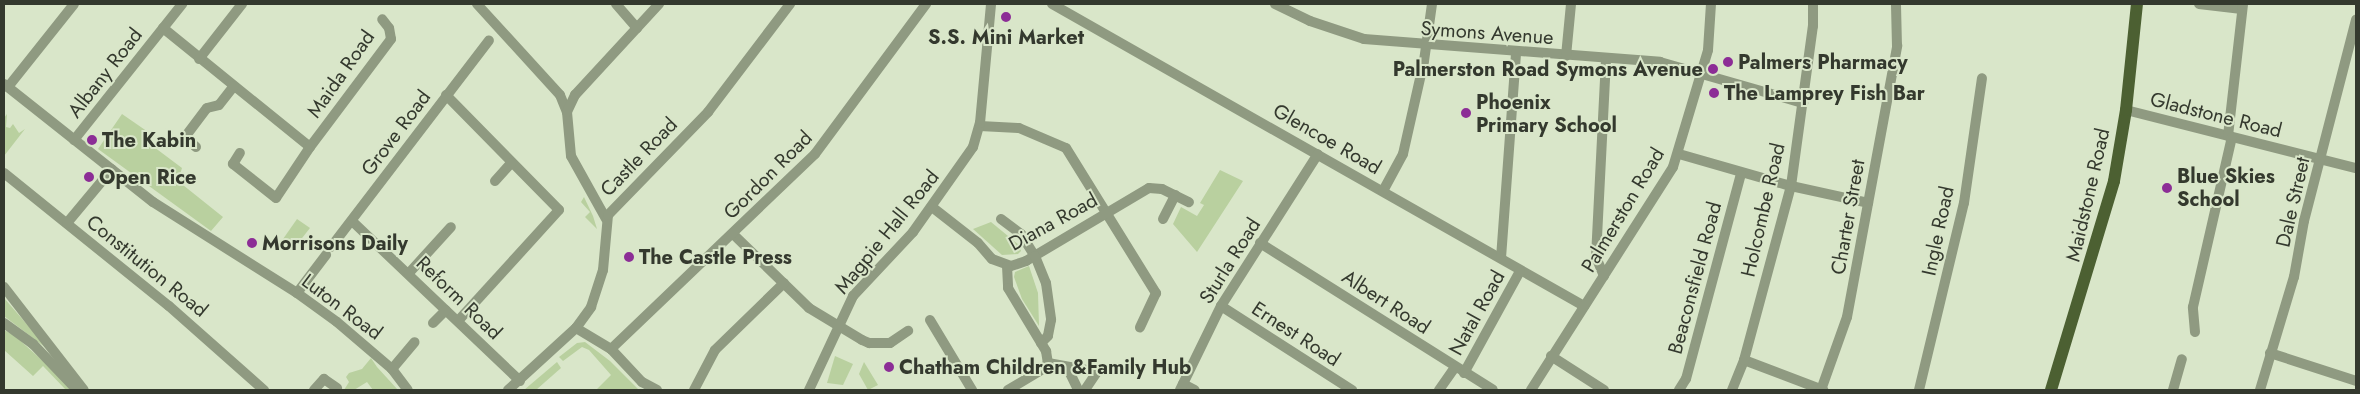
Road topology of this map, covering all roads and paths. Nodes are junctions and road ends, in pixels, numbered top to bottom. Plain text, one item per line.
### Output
1 (74, 4) edge
2 (182, 4) edge
3 (242, 4) edge
4 (478, 4) edge
5 (616, 4) edge
6 (659, 4) edge
7 (790, 4) edge
8 (926, 4) edge
9 (991, 4) edge
10 (1052, 4) edge
11 (1275, 4) edge
12 (1432, 4) edge
13 (1572, 4) edge
14 (1711, 4) edge
15 (1813, 4) edge
16 (1896, 4) edge
17 (2137, 4) edge
18 (2199, 4) edge
19 (2242, 6) edge
20 (382, 19) dead end
21 (2356, 20) edge
22 (164, 28) junction
23 (637, 28) junction
24 (489, 40) dead end
25 (1426, 46) junction
26 (1516, 52) junction
27 (1566, 56) junction
28 (199, 58) junction
29 (1606, 59) junction
30 (1702, 74) junction
31 (1982, 78) dead end
32 (6, 86) edge
33 (234, 86) junction
34 (446, 96) junction
35 (1803, 103) junction
36 (2126, 110) junction
37 (568, 112) junction
38 (980, 126) junction
39 (2230, 136) junction
40 (74, 140) junction
41 (196, 147) dead end
42 (310, 147) junction
43 (240, 153) dead end
44 (1318, 154) junction
45 (1679, 154) junction
46 (2321, 159) junction
47 (511, 163) junction
48 (2356, 168) edge
49 (112, 169) junction
50 (4, 173) edge
51 (1741, 174) junction
52 (495, 181) dead end
53 (1789, 185) junction
54 (1382, 191) junction
55 (1175, 195) junction
56 (1189, 202) dead end
57 (1868, 203) junction
58 (932, 207) junction
59 (1106, 213) junction
60 (606, 219) junction
61 (1001, 219) dead end
62 (1163, 219) dead end
63 (352, 221) junction
64 (67, 223) junction
65 (452, 226) dead end
66 (733, 234) junction
67 (1260, 243) junction
68 (1035, 256) junction
69 (1501, 258) junction
70 (1008, 266) junction
71 (1520, 271) junction
72 (409, 273) junction
73 (1604, 276) junction
74 (784, 283) junction
75 (4, 286) edge
76 (297, 293) junction
77 (1221, 306) junction
78 (1584, 306) junction
79 (446, 310) junction
80 (930, 320) dead end
81 (458, 321) junction
82 (433, 323) dead end
83 (4, 324) edge
84 (838, 326) junction
85 (576, 328) junction
86 (1140, 328) dead end
87 (908, 331) dead end
88 (2196, 332) dead end
89 (415, 342) dead end
90 (1041, 343) junction
91 (611, 349) junction
92 (2270, 353) junction
93 (1551, 356) junction
94 (2182, 359) dead end
95 (1744, 360) junction
96 (1048, 363) junction
97 (1067, 367) junction
98 (392, 369) junction
99 (1459, 370) junction
100 (520, 381) junction
101 (2356, 381) edge
102 (1182, 387) edge
103 (337, 388) dead end
104 (83, 389) edge
105 (264, 390) edge
106 (314, 390) edge
107 (408, 390) edge
108 (508, 390) edge
109 (656, 390) edge
110 (694, 390) edge
111 (809, 390) edge
112 (972, 390) edge
113 (1008, 390) edge
114 (1078, 390) edge
115 (1085, 390) edge
116 (1195, 390) edge
117 (1352, 390) edge
118 (1439, 390) edge
119 (1493, 390) edge
120 (1531, 390) edge
121 (1604, 390) edge
122 (1679, 390) edge
123 (1732, 390) edge
124 (1822, 390) edge
125 (1919, 390) edge
126 (2051, 390) edge
127 (2173, 390) edge
128 (2260, 390) edge

1 - 32 street
2 - 22 street, Albany Road
3 - 28 street
4 - 37 street
5 - 23 street
6 - 23 street
7 - 60 street, Castle Road
8 - 66 street, Gordon Road
9 - 38 street, Magpie Hall Road
10 - 44 street, Glencoe Road
11 - 25 street, Symons Avenue
12 - 25 street
13 - 27 street
14 - 30 street, Palmerston Road
15 - 35 street, Holcombe Road
16 - 57 street, Charter Street
17 - 36 main road, Maidstone Road
18 - 19 street
19 - 39 street
20 - 42 street, Maida Road
21 - 46 street, Dale Street
22 - 28 street, Maida Road
22 - 40 street, Albany Road
23 - 37 street
24 - 34 street, Grove Road
25 - 26 street, Symons Avenue
25 - 54 street
26 - 27 street, Symons Avenue
26 - 69 street
27 - 29 street, Symons Avenue
28 - 33 street, Maida Road
29 - 30 street, Symons Avenue
29 - 73 street
30 - 35 street, Symons Avenue
30 - 45 street, Palmerston Road
31 - 125 street, Ingle Road
32 - 40 street, Luton Road
33 - 41 street
33 - 42 street, Maida Road
34 - 47 street
34 - 63 street, Grove Road
35 - 53 street, Holcombe Road
36 - 39 street, Gladstone Road
36 - 126 main road, Maidstone Road
37 - 60 street
38 - 58 street, Magpie Hall Road
38 - 59 street
39 - 46 street, Gladstone Road
39 - 88 street
40 - 49 street, Luton Road
42 - 43 street, Maida Road
44 - 54 street, Glencoe Road
44 - 67 street, Sturla Road
45 - 51 street
45 - 73 street, Palmerston Road
46 - 48 street, Gladstone Road
46 - 92 street, Dale Street
47 - 52 street
47 - 81 street
49 - 64 street
49 - 76 street, Luton Road
50 - 64 street, Constitution Road
51 - 53 street
51 - 122 street, Beaconsfield Road
53 - 57 street
53 - 95 street, Holcombe Road
54 - 69 street, Glencoe Road
55 - 56 street, Diana Road
55 - 59 street, Diana Road
55 - 62 street
57 - 124 street, Charter Street
58 - 70 street, Diana Road
58 - 84 street, Magpie Hall Road
59 - 68 street, Diana Road
59 - 86 street
60 - 85 street, Castle Road
61 - 68 street
63 - 72 street, Reform Road
63 - 76 street, Grove Road
64 - 105 street, Constitution Road
65 - 72 street
66 - 74 street
66 - 91 street, Gordon Road
67 - 77 street, Sturla Road
67 - 99 street, Albert Road
68 - 70 street, Diana Road
68 - 90 street
69 - 71 street, Glencoe Road
70 - 90 street
71 - 78 street, Glencoe Road
71 - 99 street, Natal Road
72 - 79 street, Reform Road
73 - 78 street, Palmerston Road
74 - 84 street
74 - 110 street
75 - 104 street
76 - 98 street, Luton Road
77 - 102 street, Sturla Road
77 - 117 street, Ernest Road
78 - 93 street, Palmerston Road
79 - 81 street, Reform Road
79 - 82 street
80 - 112 street
81 - 100 street, Reform Road
83 - 104 street
84 - 87 street
84 - 111 street, Magpie Hall Road
85 - 91 street
85 - 100 street, Castle Road
89 - 98 street
90 - 96 street
91 - 109 street
92 - 101 street
92 - 128 street, Dale Street
93 - 120 street, Palmerston Road
93 - 121 street
94 - 127 street
95 - 123 street, Holcombe Road
95 - 124 street
96 - 97 street
96 - 113 street
97 - 114 street
97 - 115 street
98 - 107 street, Luton Road
99 - 118 street, Natal Road
99 - 119 street, Albert Road
100 - 108 street, Castle Road
102 - 116 street
103 - 106 street

